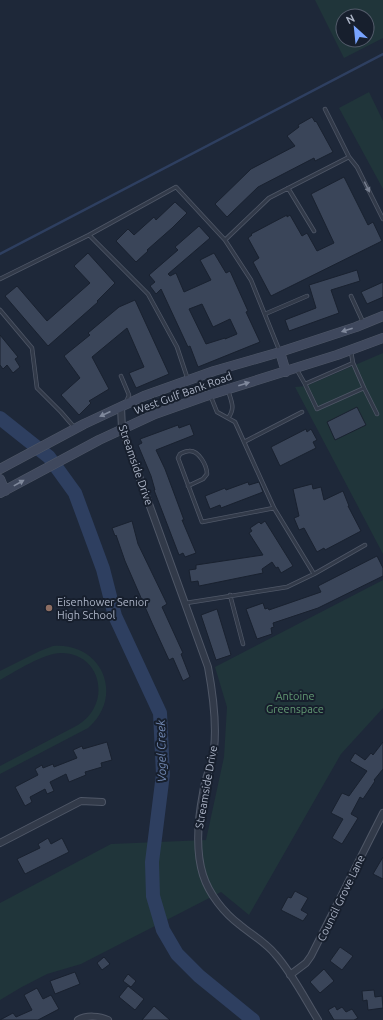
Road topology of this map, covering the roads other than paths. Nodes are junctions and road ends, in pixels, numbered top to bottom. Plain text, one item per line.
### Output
1 (325, 109) dead end
2 (349, 157) junction
3 (288, 188) junction
4 (383, 219) edge
5 (314, 231) dead end
6 (88, 235) junction
7 (225, 240) junction
8 (0, 279) edge
9 (307, 296) dead end
10 (351, 296) dead end
11 (0, 310) edge
12 (265, 314) junction
13 (383, 316) edge
14 (364, 324) junction
15 (383, 338) edge
16 (350, 350) junction
17 (280, 352) junction
18 (352, 363) junction
19 (296, 368) junction
20 (286, 372) junction
21 (121, 376) dead end
22 (188, 380) junction
23 (305, 384) junction
24 (364, 388) junction
25 (228, 389) junction
26 (210, 394) junction
27 (121, 407) junction
28 (302, 412) dead end
29 (377, 414) dead end
30 (228, 418) junction
31 (75, 429) junction
32 (122, 429) junction
33 (244, 442) junction
34 (0, 469) edge
35 (0, 479) edge
36 (188, 486) junction
37 (3, 492) edge
38 (274, 508) junction
39 (365, 545) dead end
40 (314, 574) junction
41 (230, 595) junction
42 (186, 603) junction
43 (242, 644) dead end
44 (102, 802) dead end
45 (383, 813) edge
46 (0, 843) edge
47 (290, 974) junction
48 (81, 1019) edge
49 (108, 1020) edge
50 (318, 1020) edge

1 - 2 lane
2 - 3 lane
2 -> 4 lane
3 - 5 lane
3 - 7 lane
6 - 7 lane
6 - 8 lane
6 - 22 lane
7 - 12 lane
9 - 12 lane
10 - 14 lane
11 - 31 lane
12 - 17 lane
13 - 14 main road, West Gulf Bank Road
14 -> 17 main road, West Gulf Bank Road
15 - 16 main road, West Gulf Bank Road
16 - 18 lane
16 - 19 main road, West Gulf Bank Road
17 - 20 main road
17 - 22 main road, West Gulf Bank Road
18 - 23 lane
18 - 24 lane
19 - 20 main road, West Gulf Bank Road
19 - 23 lane
25 -> 20 main road, West Gulf Bank Road
21 - 27 lane
22 - 27 main road, West Gulf Bank Road
23 - 24 lane
24 - 29 lane
25 - 26 main road, West Gulf Bank Road
25 - 30 lane
26 - 30 lane
26 - 32 main road, West Gulf Bank Road
27 -> 31 main road, West Gulf Bank Road
27 - 32 street, Streamside Drive
28 - 33 lane
30 - 33 lane
31 - 34 main road, West Gulf Bank Road
37 -> 32 main road, West Gulf Bank Road
32 - 42 street, Streamside Drive
33 - 38 lane
35 - 37 main road
36 - 36 lane
36 - 38 lane
38 - 40 lane
39 - 40 lane
40 - 41 lane
41 - 42 lane
41 - 43 lane
42 - 47 street, Streamside Drive
44 - 46 street
45 - 47 street, Council Grove Lane
47 - 50 street, Streamside Drive
48 - 49 street

